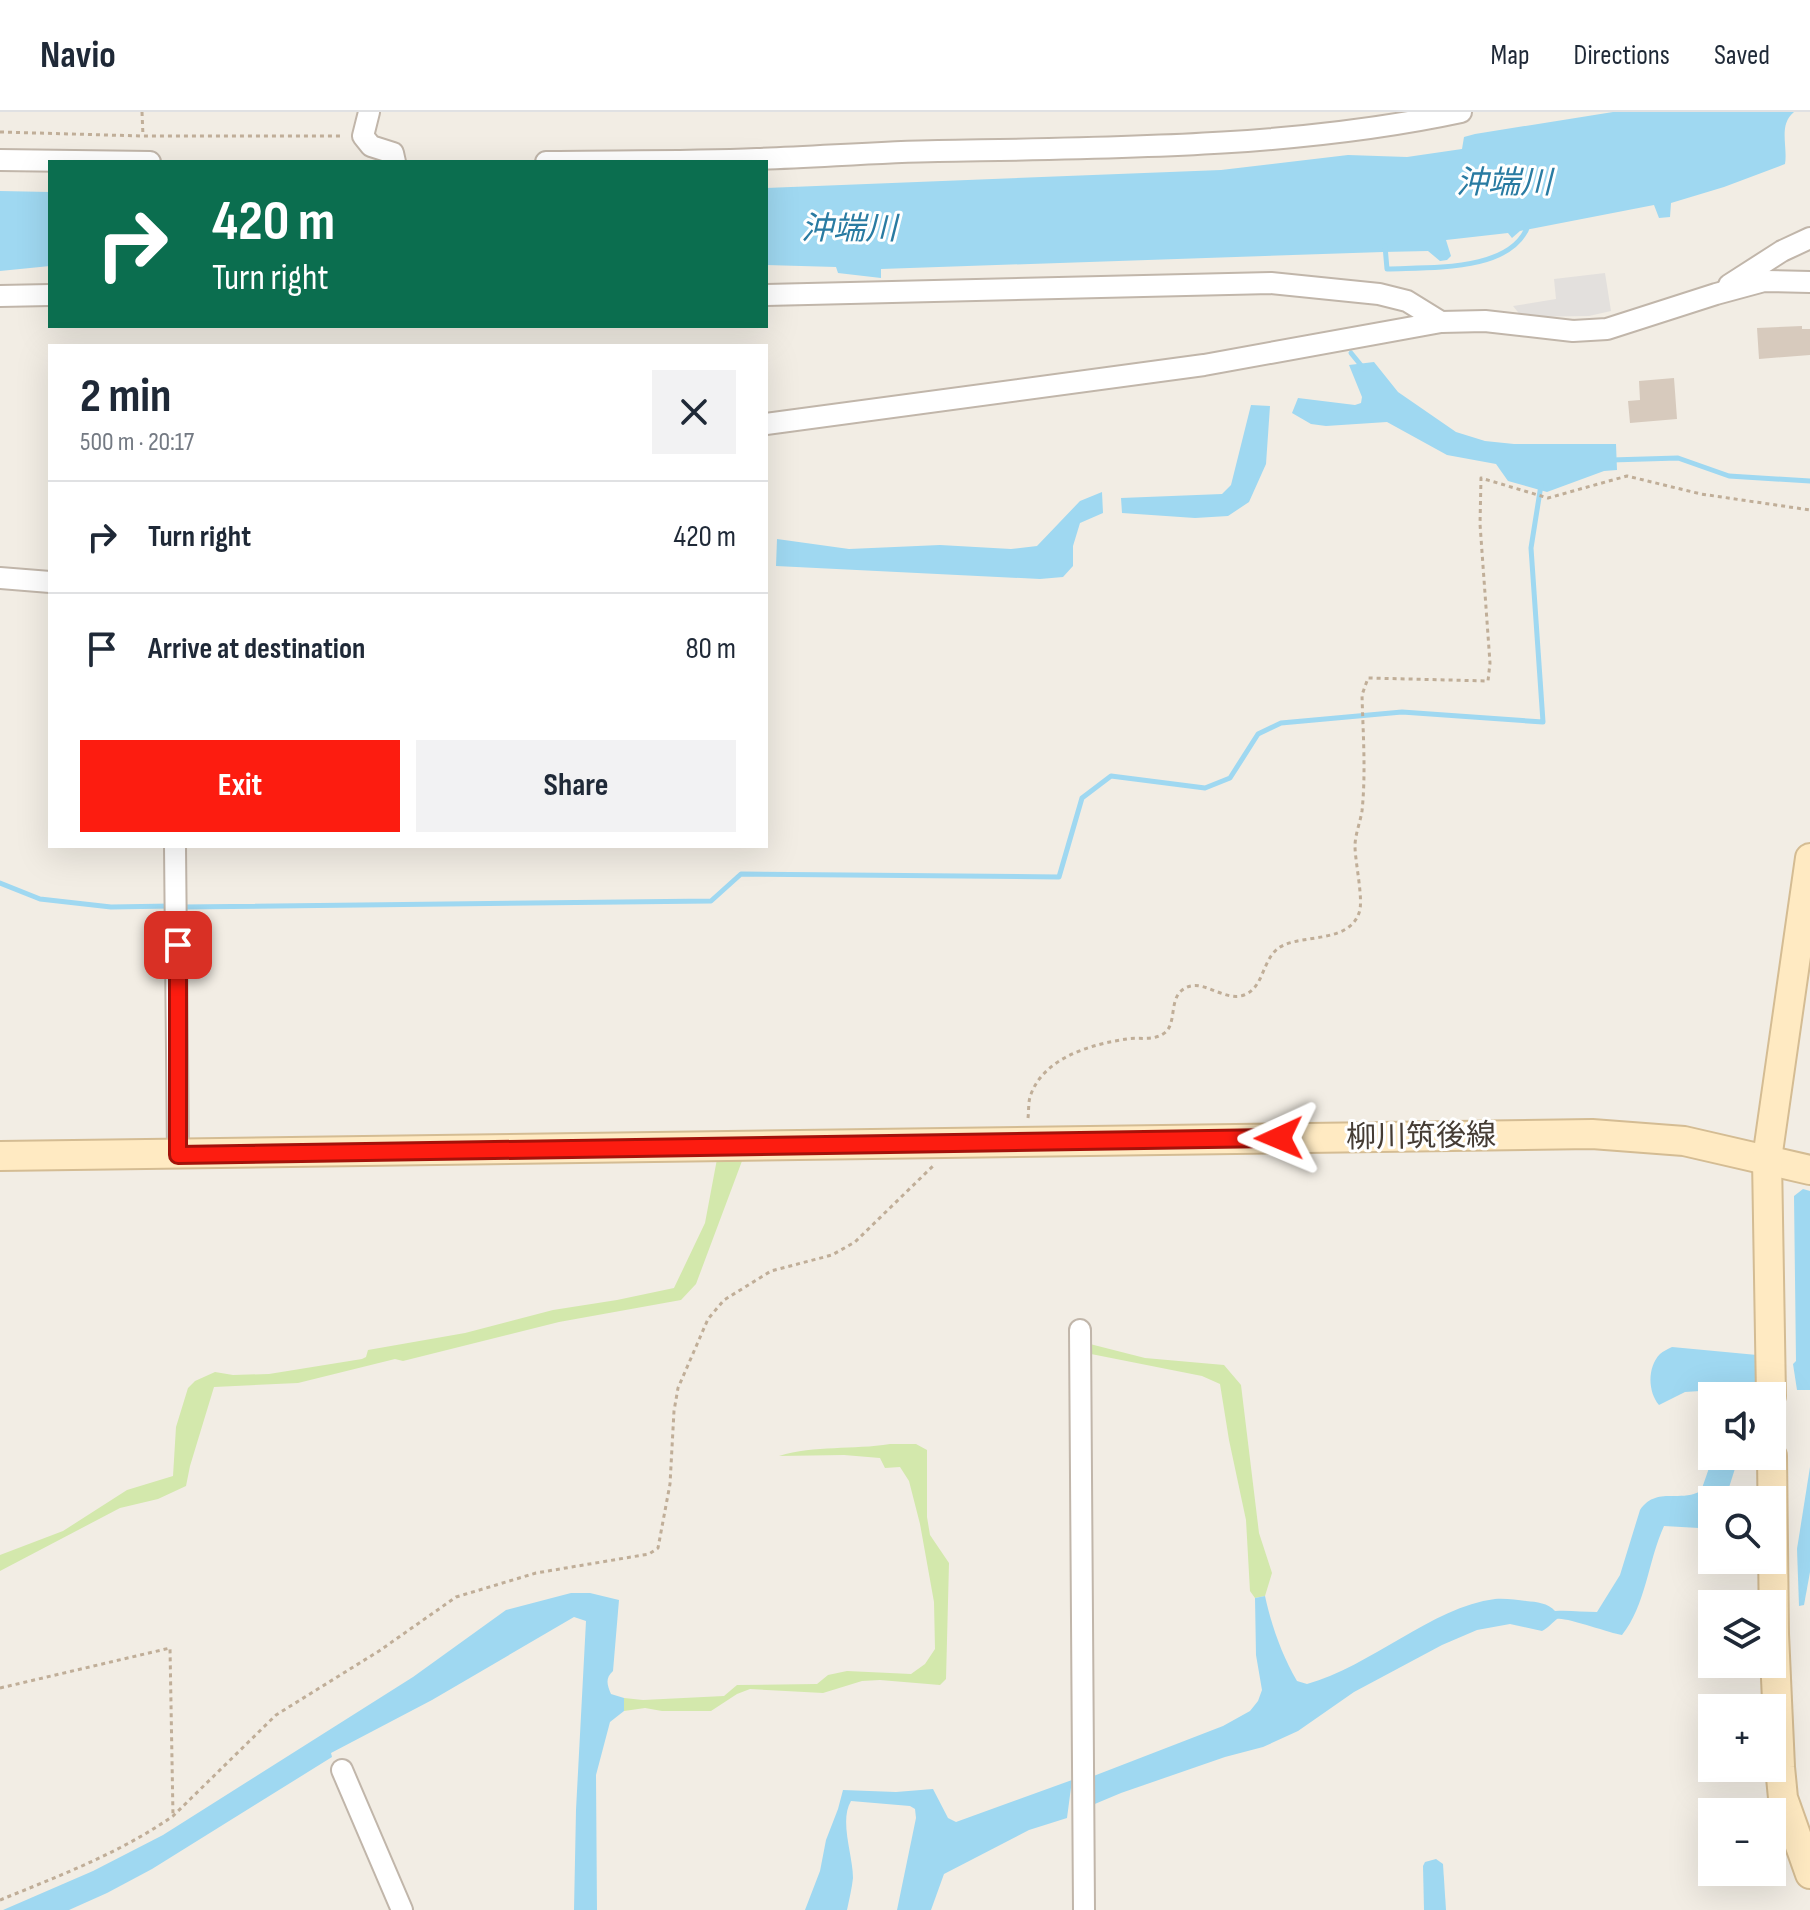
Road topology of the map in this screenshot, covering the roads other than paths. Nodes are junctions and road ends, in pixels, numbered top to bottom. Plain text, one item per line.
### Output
1 (369, 112) edge
2 (1461, 112) edge
3 (0, 160) edge
4 (395, 160) edge
5 (686, 160) edge
6 (48, 161) edge
7 (1810, 238) edge
8 (1810, 282) edge
9 (1716, 294) junction
10 (48, 295) edge
11 (768, 295) edge
12 (0, 296) edge
13 (1441, 322) junction
14 (768, 424) edge
15 (0, 578) edge
16 (48, 582) edge
17 (175, 848) edge
18 (1810, 858) edge
19 (178, 1155) junction
20 (0, 1156) edge
21 (1767, 1159) junction
22 (1810, 1170) edge
23 (1080, 1330) dead end
24 (1771, 1382) edge
25 (1772, 1470) edge
26 (342, 1770) dead end
27 (1810, 1874) edge
28 (402, 1910) edge
29 (1084, 1910) edge

1 - 4 street
2 - 5 street
3 - 6 street
7 - 9 street
8 - 9 street
9 - 13 street
10 - 12 street
11 - 13 street
13 - 14 street
15 - 16 street
17 - 19 street
18 - 21 main road
19 - 20 main road, 柳川筑後線
19 - 21 main road, 柳川筑後線
21 - 22 main road, 柳川筑後線
21 - 24 main road
23 - 29 street
25 - 27 main road
26 - 28 street

